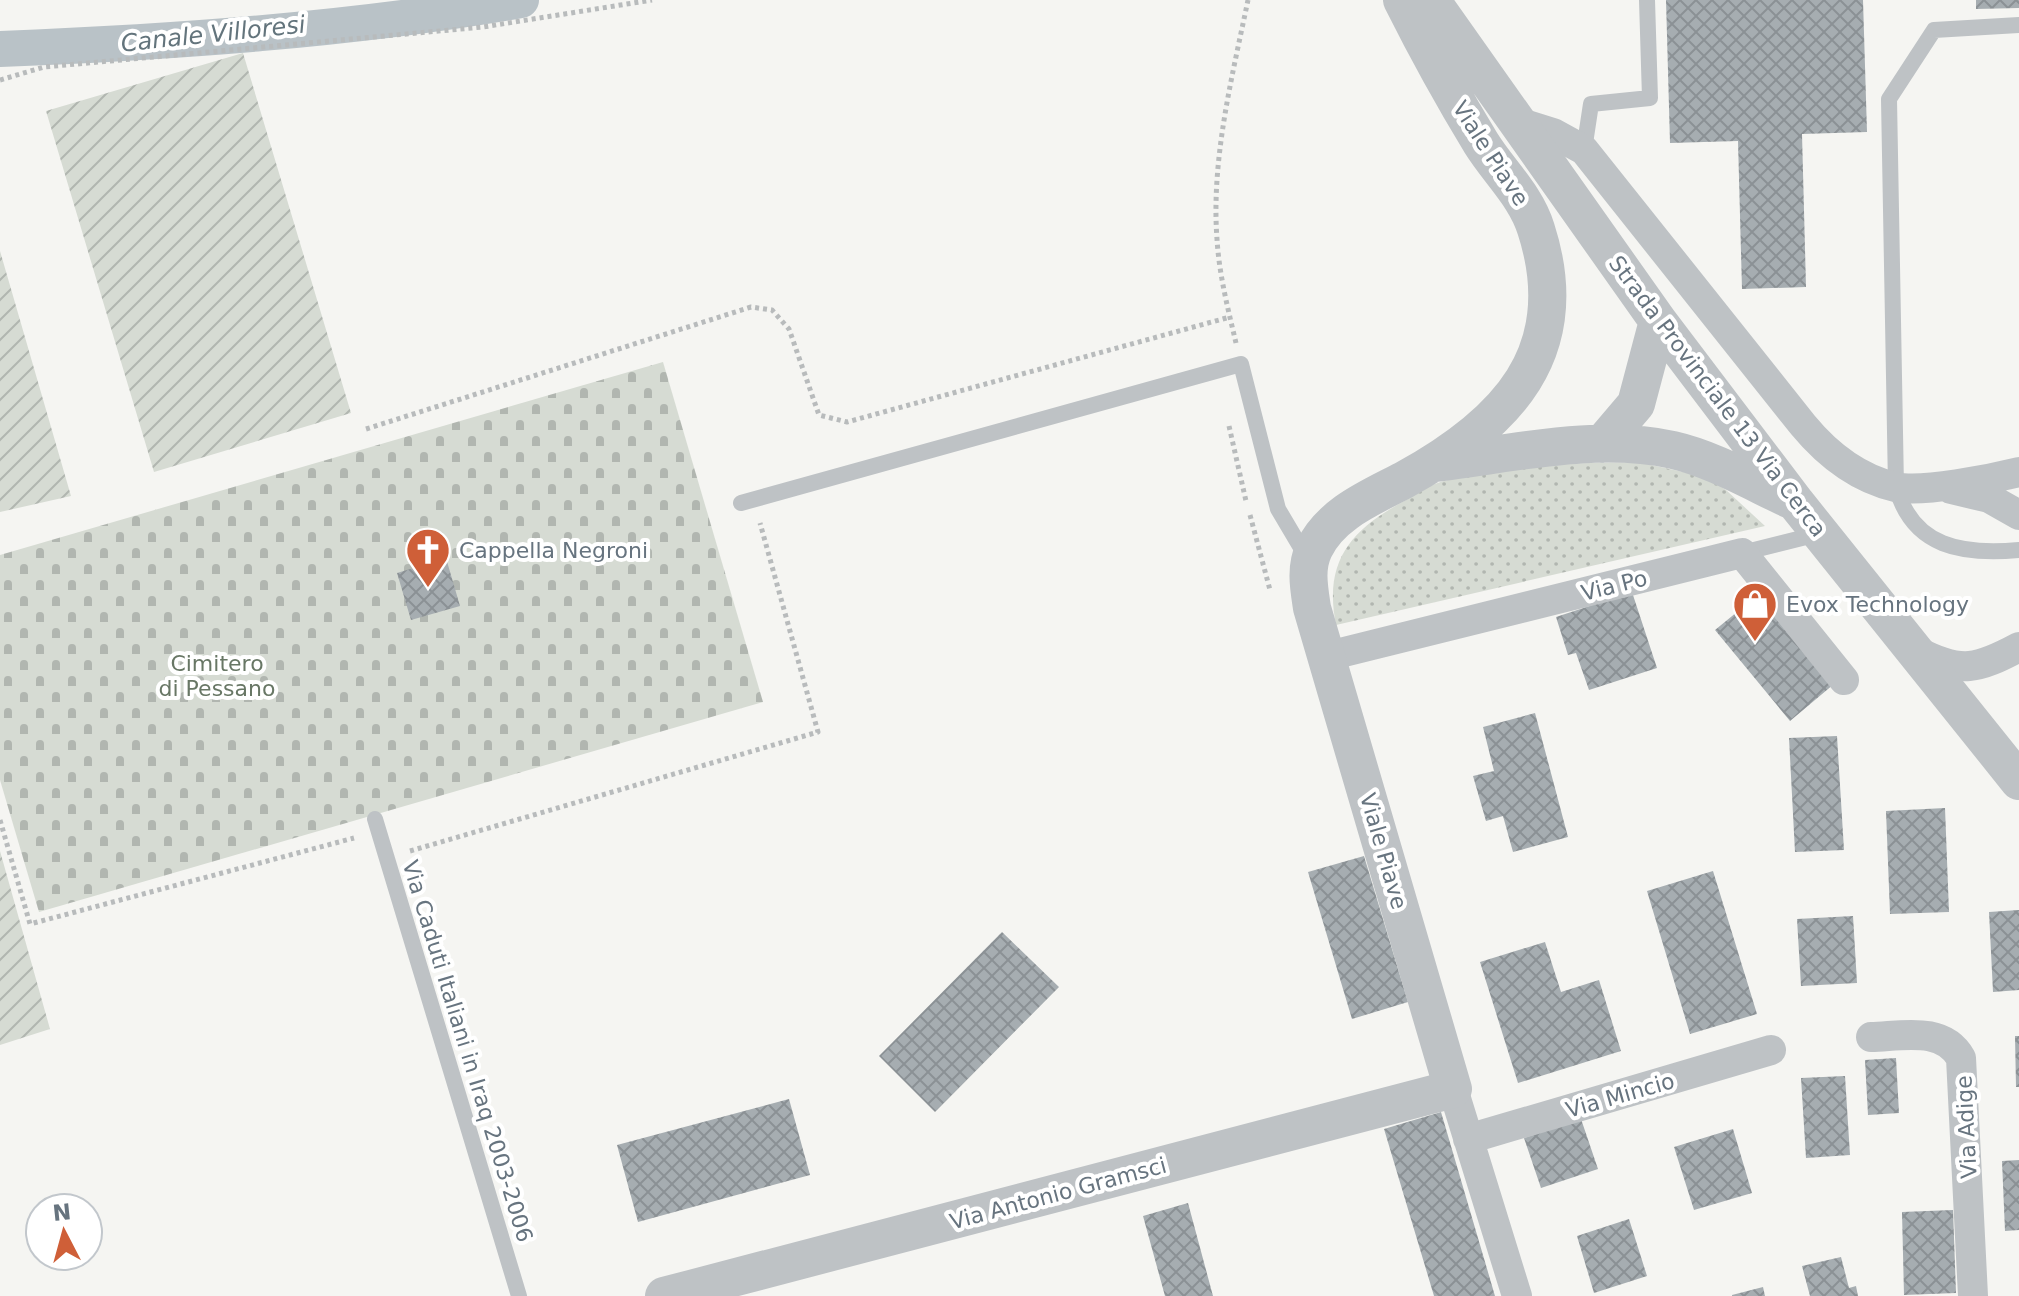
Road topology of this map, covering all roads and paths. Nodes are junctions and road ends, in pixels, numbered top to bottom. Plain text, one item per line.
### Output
1 (652, 0) edge
2 (1248, 0) edge
3 (1402, 0) edge
4 (1431, 0) edge
5 (1647, 0) edge
6 (2019, 25) edge
7 (0, 80) edge
8 (1518, 122) junction
9 (1584, 150) junction
10 (1230, 317) junction
11 (1658, 321) junction
12 (1241, 364) junction
13 (1252, 405) junction
14 (366, 429) dead end
15 (1602, 444) junction
16 (1434, 463) junction
17 (2019, 472) edge
18 (1933, 485) junction
19 (1896, 487) junction
20 (747, 501) joint
21 (1796, 503) junction
22 (2019, 515) edge
23 (1821, 533) junction
24 (2019, 550) edge
25 (1742, 553) junction
26 (1309, 562) junction
27 (1271, 594) dead end
28 (2019, 647) edge
29 (1919, 652) junction
30 (1328, 656) junction
31 (1844, 680) dead end
32 (2019, 781) edge
33 (0, 820) edge
34 (377, 826) joint
35 (387, 858) junction
36 (1871, 1037) dead end
37 (1771, 1050) dead end
38 (1453, 1089) junction
39 (1468, 1139) junction
40 (519, 1296) edge
41 (664, 1296) edge
42 (1517, 1296) edge
43 (1973, 1296) edge

1 - 7 path
2 - 10 path
3 - 16 street, Viale Piave
4 - 8 street, Strada Provinciale 13 Via Cerca
5 - 9 lane
6 - 19 lane
8 - 9 street
8 - 11 street, Strada Provinciale 13 Via Cerca
9 - 19 street
10 - 12 path
10 - 14 path
11 - 15 street
11 - 21 street, Strada Provinciale 13 Via Cerca
12 - 13 lane
12 - 20 lane
13 - 26 lane
13 - 27 path
15 - 16 street, Viale Piave
15 - 21 street, Viale Piave
16 - 26 street, Viale Piave
17 - 18 street
18 - 19 street
18 - 22 street
19 - 24 lane
20 - 35 path
21 - 23 street, Strada Provinciale 13 Via Cerca
23 - 25 lane
23 - 29 street, Strada Provinciale 13 Via Cerca
25 - 30 street, Via Po
25 - 31 street
26 - 30 street, Viale Piave
28 - 29 street
29 - 32 street, Strada Provinciale 13 Via Cerca
30 - 38 street, Viale Piave
33 - 34 path
34 - 35 lane, Via Caduti Italiani in Iraq 2003-2006
35 - 40 lane, Via Caduti Italiani in Iraq 2003-2006
36 - 43 street, Via Adige
37 - 39 street, Via Mincio
38 - 39 street, Viale Piave
38 - 41 street, Via Antonio Gramsci
39 - 42 street, Viale Piave

